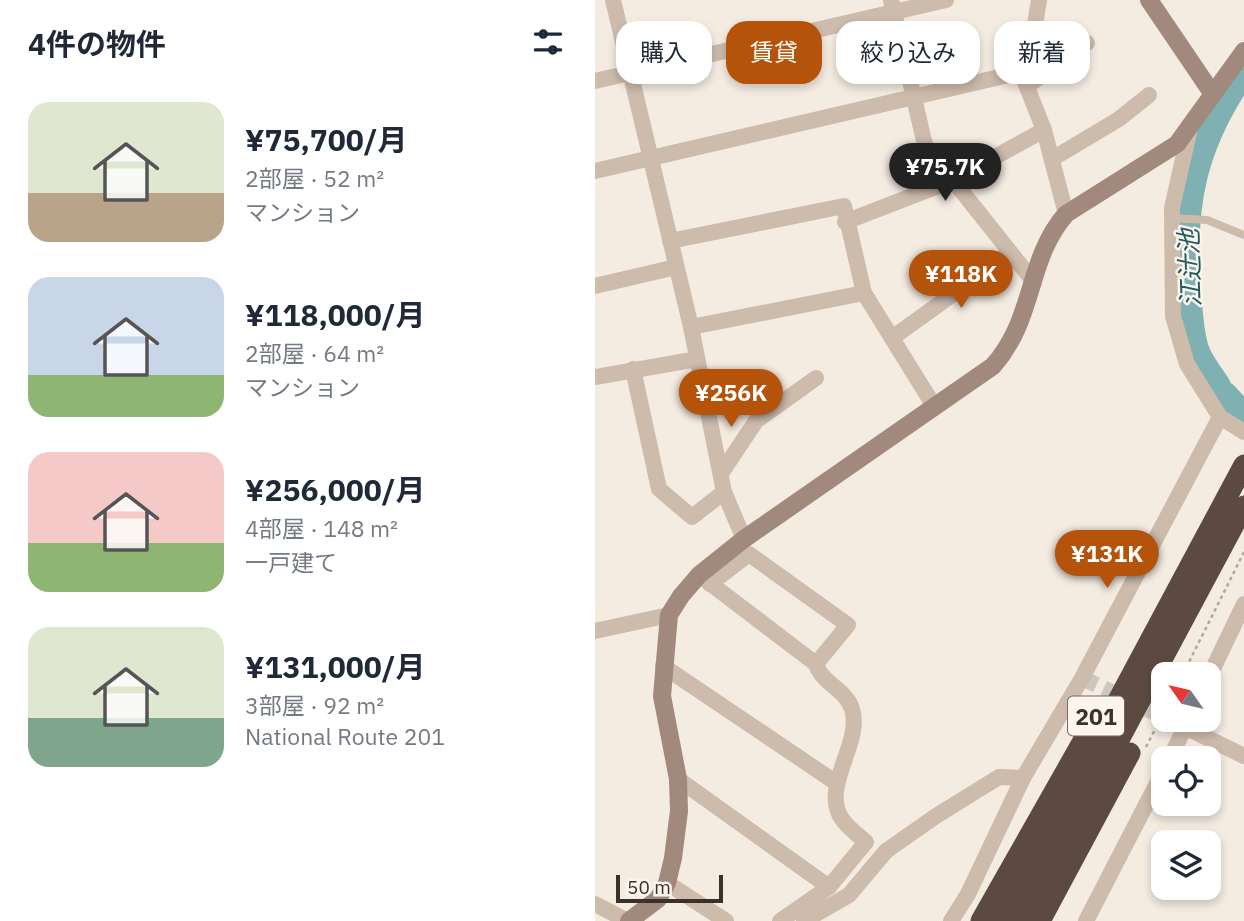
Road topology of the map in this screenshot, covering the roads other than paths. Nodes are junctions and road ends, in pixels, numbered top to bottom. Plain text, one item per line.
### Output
1 (613, 0) edge
2 (946, 0) edge
3 (1039, 0) edge
4 (1149, 0) edge
5 (893, 7) edge
6 (618, 21) edge
7 (1036, 21) edge
8 (1244, 51) edge
9 (712, 53) edge
10 (616, 76) edge
11 (595, 81) edge
12 (994, 83) edge
13 (634, 84) edge
14 (1026, 84) edge
15 (1212, 93) junction
16 (912, 95) junction
17 (1149, 95) dead end
18 (1190, 128) junction
19 (1044, 130) junction
20 (651, 158) junction
21 (1052, 159) junction
22 (595, 171) edge
23 (951, 181) junction
24 (1066, 214) junction
25 (1172, 218) junction
26 (845, 222) junction
27 (1244, 235) edge
28 (670, 241) junction
29 (1010, 253) junction
30 (676, 267) junction
31 (1034, 282) junction
32 (595, 286) edge
33 (864, 293) junction
34 (691, 327) junction
35 (892, 338) junction
36 (697, 359) junction
37 (633, 369) junction
38 (595, 377) edge
39 (816, 378) dead end
40 (934, 405) junction
41 (1220, 417) junction
42 (1244, 432) edge
43 (1244, 465) edge
44 (722, 472) junction
45 (724, 492) junction
46 (1244, 506) edge
47 (1217, 516) junction
48 (744, 539) junction
49 (1226, 540) junction
50 (704, 579) junction
51 (1244, 604) edge
52 (669, 615) junction
53 (595, 631) edge
54 (1176, 662) edge
55 (1216, 662) edge
56 (816, 664) junction
57 (663, 666) junction
58 (1151, 710) edge
59 (1202, 732) edge
60 (1244, 757) edge
61 (1023, 778) junction
62 (678, 779) junction
63 (835, 782) junction
64 (1151, 794) edge
65 (667, 883) junction
66 (829, 887) junction
67 (595, 904) edge
68 (629, 921) edge
69 (726, 921) edge
70 (780, 921) edge
71 (804, 921) edge
72 (951, 921) edge
73 (981, 921) edge
74 (1000, 921) edge
75 (1022, 921) edge
76 (1039, 921) edge
77 (1086, 921) edge

1 - 6 street
2 - 5 street
3 - 7 street
4 - 15 street
5 - 9 street
5 - 16 street
8 - 15 street
10 - 11 street
12 - 16 street
13 - 20 street
14 - 19 street
15 - 18 street
16 - 20 street
16 - 23 street
17 - 21 street
18 - 24 street
18 - 25 street
19 - 21 street
19 - 23 street
20 - 22 street
20 - 28 street
21 - 24 street
23 - 26 street
23 - 29 street
24 - 31 street
25 - 27 lane
25 - 41 street
26 - 28 street
26 - 33 street
28 - 30 street
29 - 31 street
29 - 35 street
30 - 32 street
30 - 34 street
31 - 40 street
33 - 34 street
33 - 35 street
34 - 36 street
35 - 40 street
36 - 37 street
36 - 44 street
37 - 38 street
37 - 45 street
39 - 44 street
40 - 48 street
41 - 42 street
41 - 61 street
43 - 47 highway, 201
44 - 45 street
45 - 48 street
46 - 49 highway, 201
47 - 73 highway, 201
47 - 74 highway, 201
48 - 50 street
49 - 54 highway, 201
49 - 75 highway, 201
50 - 52 street
50 - 56 street
50 - 56 street
51 - 55 street
52 - 53 street
52 - 57 street
56 - 63 street
57 - 62 street
57 - 63 street
58 - 76 highway, 201
59 - 60 street
61 - 71 street
61 - 72 street
62 - 65 street
62 - 66 street
63 - 66 street
64 - 77 street
65 - 68 street
65 - 69 street
66 - 70 street
67 - 68 street

